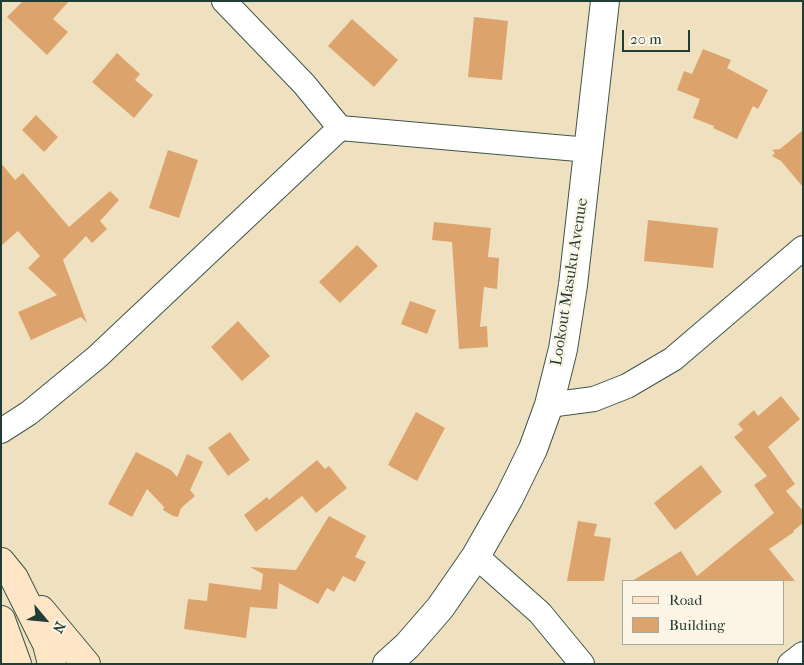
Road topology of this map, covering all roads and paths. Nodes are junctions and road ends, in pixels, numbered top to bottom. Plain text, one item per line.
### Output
1 (224, 1) edge
2 (605, 1) edge
3 (340, 128) junction
4 (589, 150) junction
5 (803, 248) edge
6 (549, 405) junction
7 (1, 431) edge
8 (476, 556) junction
9 (8, 570) edge
10 (1, 620) edge
11 (803, 654) edge
12 (17, 664) edge
13 (52, 664) edge
14 (86, 664) edge
15 (387, 664) edge
16 (582, 664) edge
17 (790, 664) edge

1 - 3 street
2 - 4 street, Lookout Masuku Avenue
3 - 4 street
3 - 7 street
4 - 6 street, Lookout Masuku Avenue
5 - 6 street
6 - 8 street, Lookout Masuku Avenue
8 - 15 street, Lookout Masuku Avenue
8 - 16 street
9 - 13 main road
9 - 14 main road
10 - 12 main road
11 - 17 street

